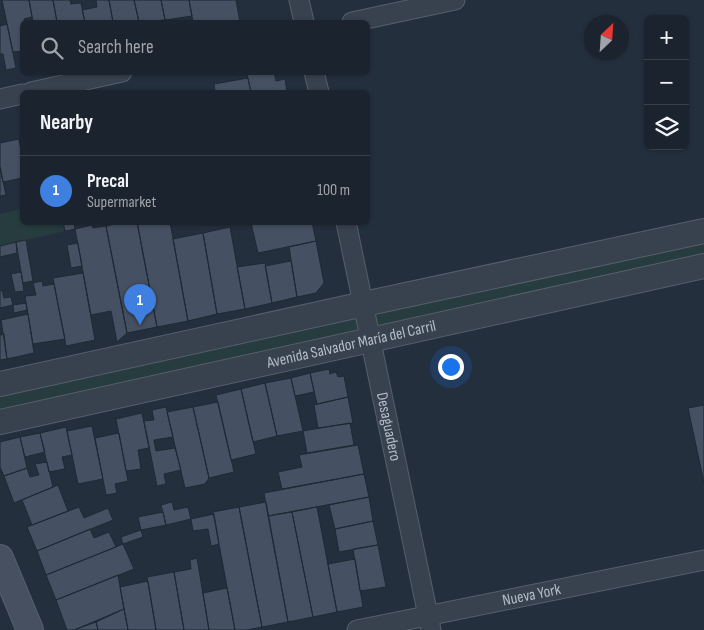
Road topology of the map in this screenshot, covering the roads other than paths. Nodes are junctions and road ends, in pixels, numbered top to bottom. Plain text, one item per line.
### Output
1 (299, 0) edge
2 (455, 0) edge
3 (304, 20) edge
4 (361, 20) edge
5 (108, 75) edge
6 (315, 75) edge
7 (39, 90) edge
8 (318, 90) edge
9 (20, 94) edge
10 (0, 99) edge
11 (347, 225) edge
12 (704, 232) edge
13 (704, 266) edge
14 (364, 304) junction
15 (370, 339) junction
16 (0, 384) edge
17 (0, 422) edge
18 (0, 558) edge
19 (704, 560) edge
20 (430, 622) edge
21 (30, 630) edge
22 (357, 630) edge

1 - 3 street
2 - 4 street
5 - 7 street
6 - 8 street
9 - 10 street
11 - 14 street, Desaguadero
12 - 14 street
13 - 15 street, Avenida Salvador María del Carril
14 - 15 street, Desaguadero
14 - 16 street
15 - 17 street, Avenida Salvador María del Carril
15 - 20 street, Desaguadero
18 - 21 main road
19 - 20 street, Nueva York
20 - 22 street, Nueva York

